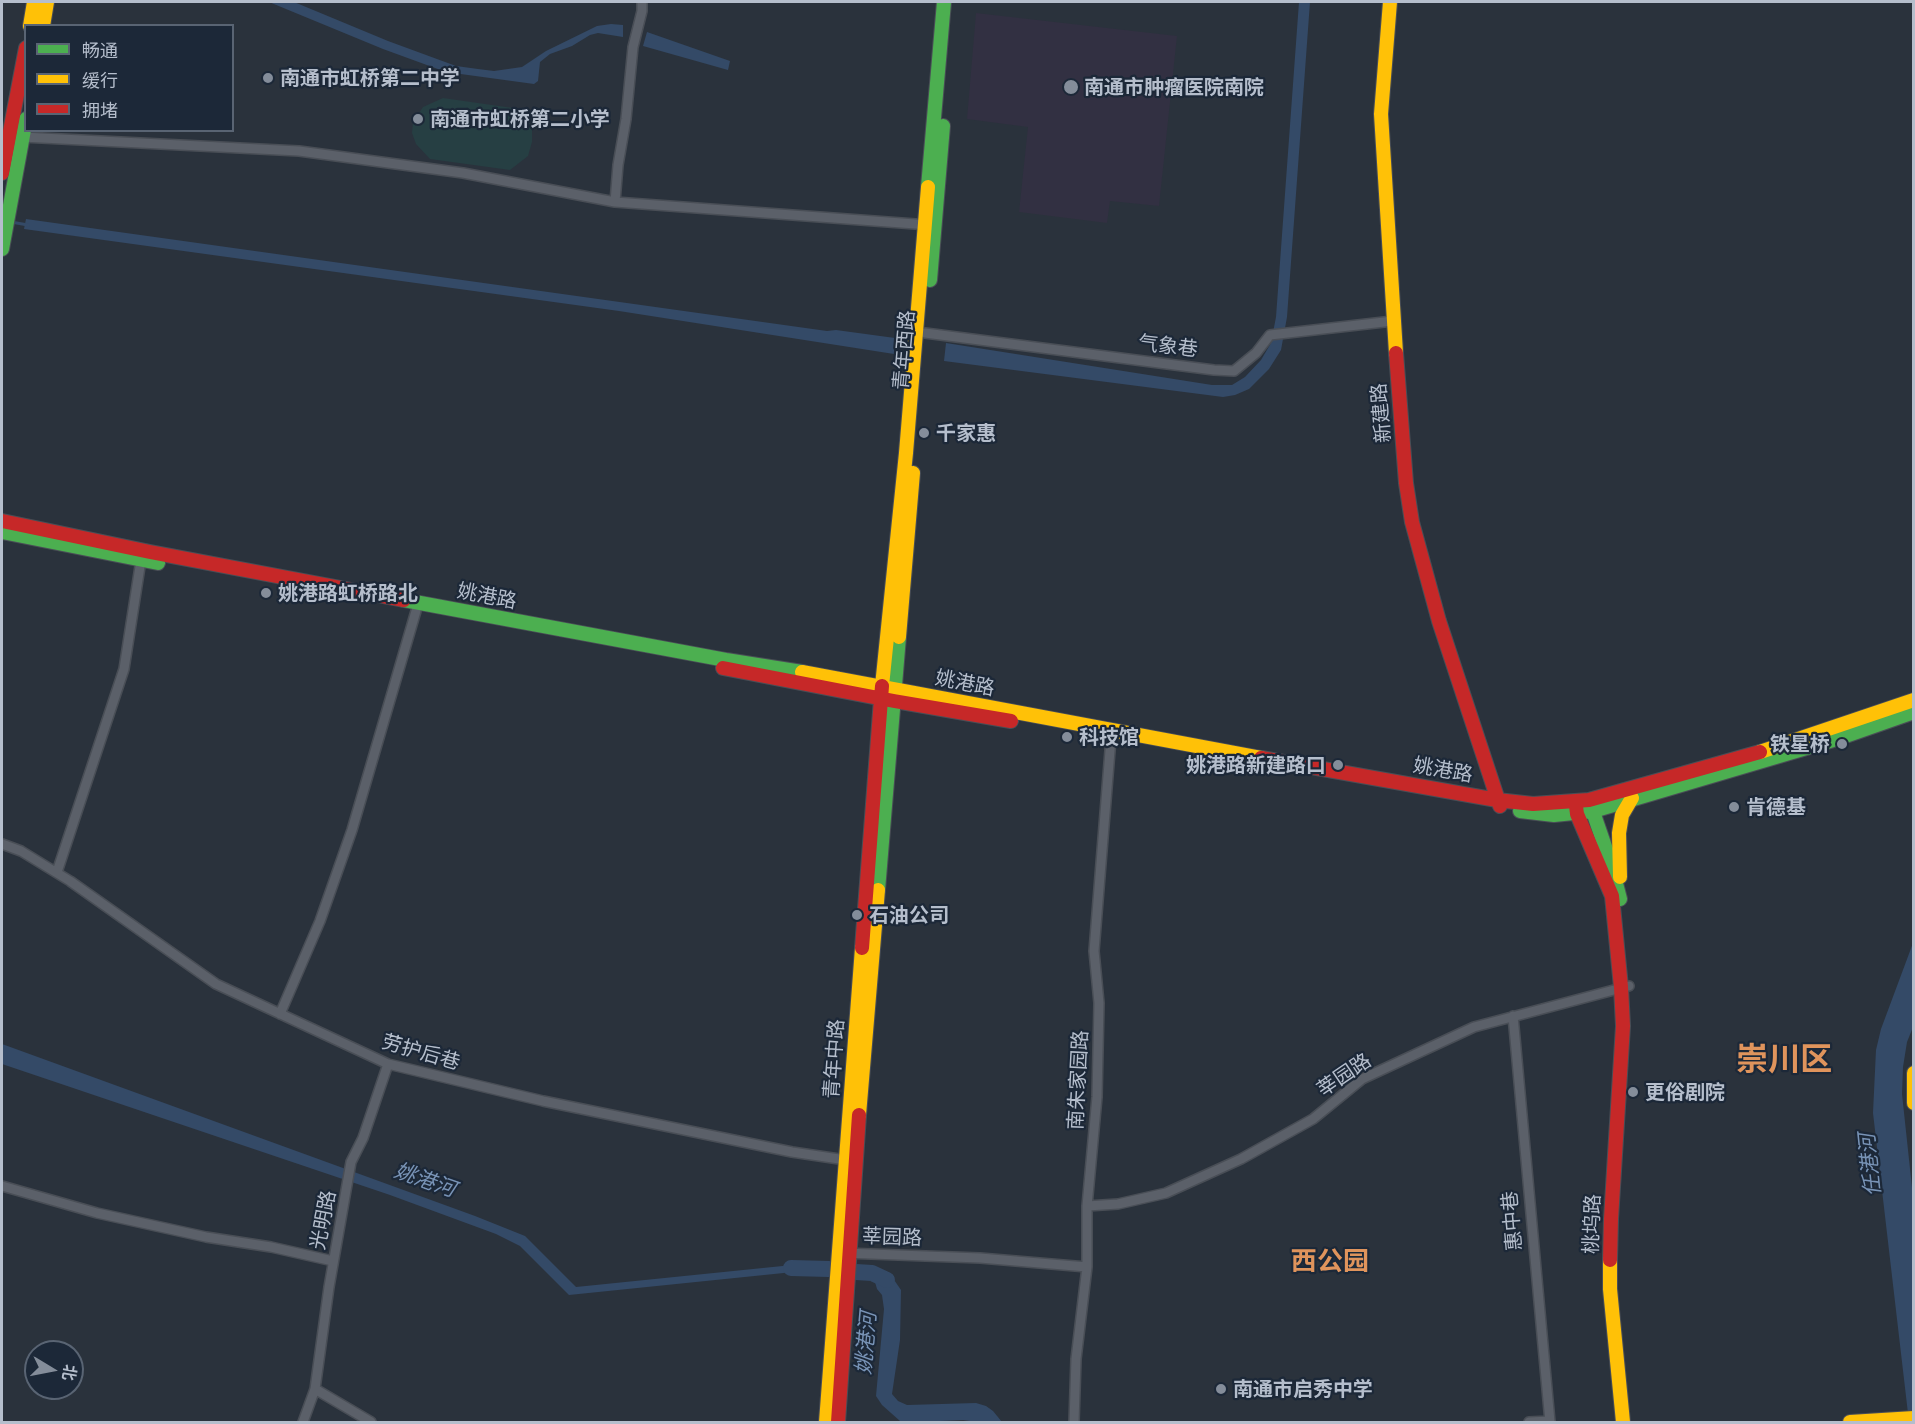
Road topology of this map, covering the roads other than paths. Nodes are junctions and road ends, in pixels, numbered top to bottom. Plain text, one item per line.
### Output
1 (34, 2) edge
2 (47, 2) edge
3 (642, 2) edge
4 (944, 2) edge
5 (953, 2) edge
6 (1390, 2) edge
7 (30, 24) edge
8 (43, 24) edge
9 (24, 59) edge
10 (24, 121) edge
11 (11, 133) edge
12 (2, 173) edge
13 (615, 202) junction
14 (930, 225) junction
15 (2, 249) edge
16 (1393, 321) junction
17 (925, 333) junction
18 (2, 521) edge
19 (2, 531) edge
20 (141, 560) junction
21 (416, 611) junction
22 (888, 694) junction
23 (1914, 700) edge
24 (1914, 712) edge
25 (1111, 738) junction
26 (1632, 798) junction
27 (1499, 804) junction
28 (1591, 806) junction
29 (1576, 808) junction
30 (2, 844) edge
31 (57, 872) junction
32 (1620, 895) junction
33 (1625, 986) junction
34 (280, 1014) junction
35 (1513, 1016) junction
36 (388, 1064) junction
37 (1914, 1073) edge
38 (1914, 1103) edge
39 (846, 1160) junction
40 (2, 1186) edge
41 (1087, 1206) junction
42 (844, 1253) junction
43 (333, 1261) junction
44 (1087, 1267) junction
45 (315, 1389) junction
46 (1914, 1418) edge
47 (303, 1422) edge
48 (371, 1422) edge
49 (826, 1422) edge
50 (838, 1422) edge
51 (1074, 1422) edge
52 (1530, 1422) edge
53 (1550, 1422) edge
54 (1623, 1422) edge
55 (1850, 1422) edge

1 - 7 main road
2 - 8 main road
3 - 13 street
4 - 14 main road, 青年西路
5 - 14 main road, 青年西路
6 - 16 main road, 新建路
9 - 11 main road
10 - 11 main road
11 - 12 main road
11 - 13 street
11 - 15 main road
13 - 14 street
14 - 17 main road, 青年西路
14 - 22 main road, 青年西路
16 - 17 street, 气象巷
16 - 27 main road, 新建路
17 - 22 main road, 青年西路
18 - 22 main road, 姚港路
19 - 20 main road, 姚港路
20 - 21 main road, 姚港路
20 - 31 street
21 - 22 main road, 姚港路
21 - 34 street
22 - 25 main road, 姚港路
22 - 27 main road, 姚港路
22 - 39 main road, 青年中路
22 - 42 main road, 青年中路
23 - 28 main road, 姚港路
24 - 26 main road, 姚港路
25 - 27 main road, 姚港路
25 - 41 street, 南朱家园路
26 - 28 main road, 姚港路
26 - 32 main road
27 - 29 main road, 姚港路
28 - 29 main road, 姚港路
28 - 32 main road, 桃坞路
29 - 33 main road, 桃坞路
30 - 31 street, 劳护后巷
31 - 34 street, 劳护后巷
32 - 33 main road, 桃坞路
33 - 35 street, 莘园路
33 - 54 main road, 桃坞路
34 - 36 street, 劳护后巷
35 - 41 street, 莘园路
35 - 53 street, 惠中巷
36 - 39 street, 劳护后巷
36 - 43 street, 光明路
37 - 38 main road
39 - 42 main road, 青年中路
40 - 43 street
41 - 44 street, 南朱家园路
42 - 44 street, 莘园路
42 - 49 main road, 青年中路
42 - 50 main road, 青年中路
43 - 45 street, 光明路
44 - 51 street, 南朱家园路
45 - 47 street, 光明路
45 - 48 street
46 - 55 main road
52 - 53 street

